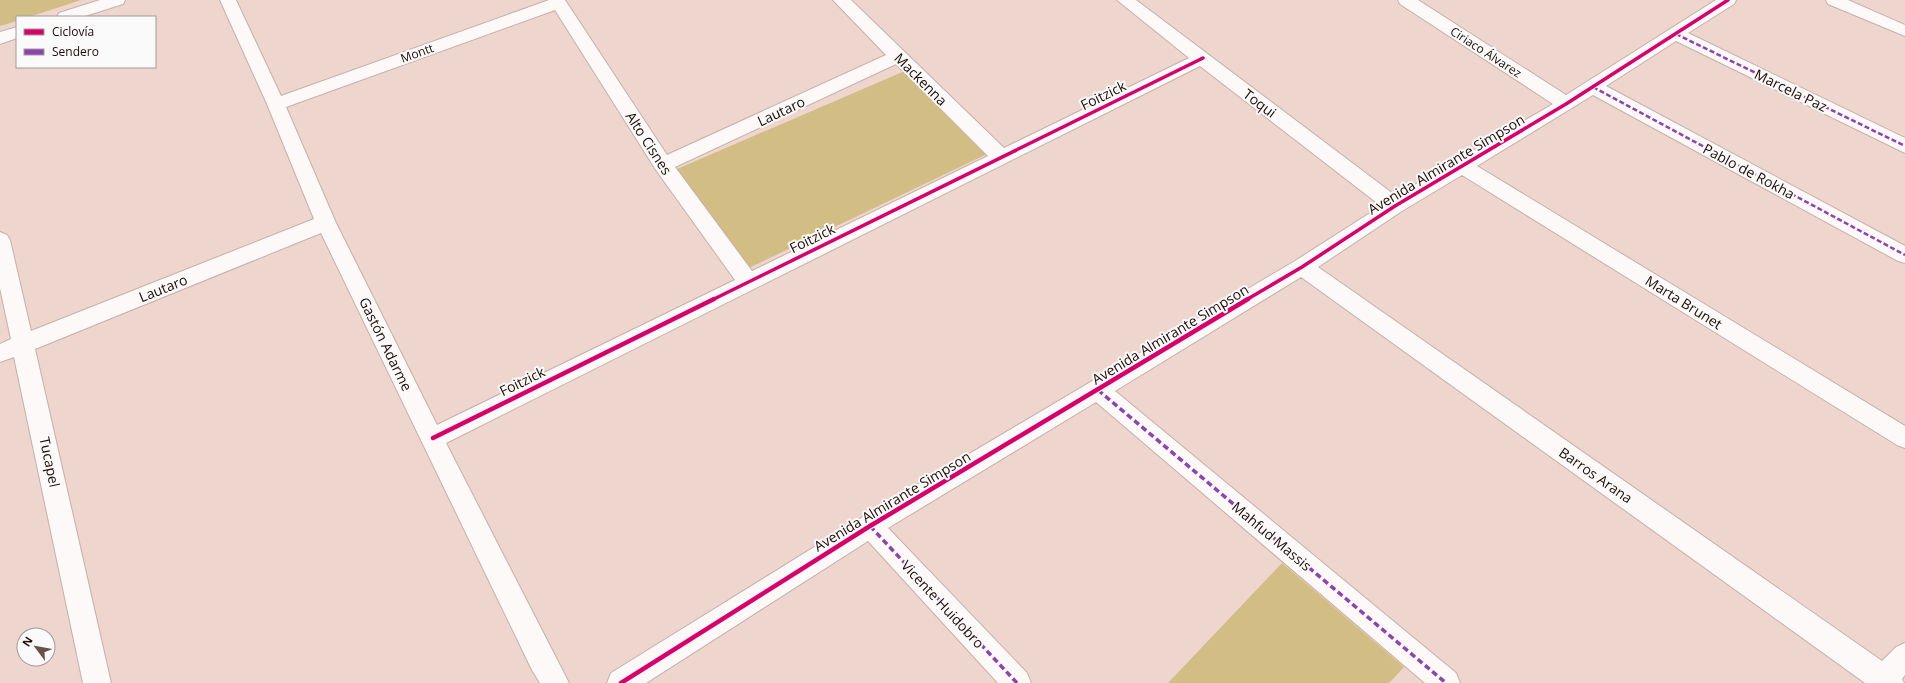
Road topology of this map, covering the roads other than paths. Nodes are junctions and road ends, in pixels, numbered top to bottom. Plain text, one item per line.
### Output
1 (117, 0) edge
2 (228, 0) edge
3 (841, 0) edge
4 (1126, 0) edge
5 (1406, 0) edge
6 (1728, 0) edge
7 (1834, 0) edge
8 (558, 1) edge
9 (67, 16) edge
10 (1905, 31) edge
11 (16, 32) edge
12 (1676, 34) junction
13 (0, 38) edge
14 (898, 56) junction
15 (1202, 58) junction
16 (1594, 87) junction
17 (276, 104) junction
18 (1566, 104) junction
19 (1905, 146) edge
20 (1001, 158) junction
21 (663, 165) junction
22 (1463, 166) junction
23 (1395, 206) junction
24 (326, 223) junction
25 (0, 240) edge
26 (1905, 255) edge
27 (1302, 267) junction
28 (748, 282) junction
29 (24, 344) junction
30 (0, 353) edge
31 (1098, 390) junction
32 (433, 438) junction
33 (1905, 438) edge
34 (870, 526) junction
35 (1905, 656) edge
36 (1884, 681) edge
37 (97, 683) edge
38 (555, 683) edge
39 (621, 683) edge
40 (1017, 683) edge
41 (1446, 683) edge

1 - 9 street
2 - 17 street, Gastón Adarme
3 - 14 street, Mackenna
4 - 15 street, Toqui
5 - 18 street, Ciriaco Álvarez
6 - 12 street, Avenida Almirante Simpson
7 - 10 street
8 - 17 street, Montt
8 - 21 street, Alto Cisnes
11 - 13 street
12 - 16 street, Avenida Almirante Simpson
12 - 19 street, Marcela Paz
14 - 20 street, Mackenna
14 - 21 street, Lautaro
15 - 20 street, Foitzick
15 - 23 street, Toqui
16 - 18 street, Avenida Almirante Simpson
16 - 26 street, Pablo de Rokha
17 - 24 street, Gastón Adarme
18 - 22 street, Avenida Almirante Simpson
20 - 28 street, Foitzick
21 - 28 street, Alto Cisnes
22 - 23 street, Avenida Almirante Simpson
22 - 33 street, Marta Brunet
23 - 27 street, Avenida Almirante Simpson
24 - 29 street, Lautaro
24 - 32 street, Gastón Adarme
25 - 29 street, Tucapel
27 - 31 street, Avenida Almirante Simpson
27 - 36 street, Barros Arana
28 - 32 street, Foitzick
29 - 30 street, Lautaro
29 - 37 street, Tucapel
31 - 34 street, Avenida Almirante Simpson
31 - 41 street, Mahfud Massis
32 - 38 street, Gastón Adarme
34 - 39 street, Avenida Almirante Simpson
34 - 40 street, Vicente Huidobro
35 - 36 street

